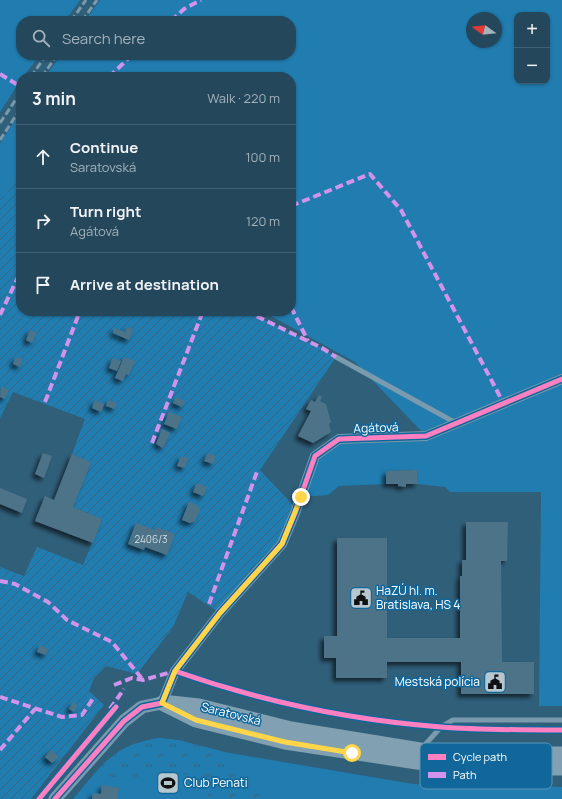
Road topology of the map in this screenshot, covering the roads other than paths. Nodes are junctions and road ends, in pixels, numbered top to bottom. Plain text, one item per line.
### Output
1 (336, 357) dead end
2 (562, 379) edge
3 (457, 423) junction
4 (162, 703) junction
5 (562, 720) edge
6 (426, 743) edge
7 (420, 750) edge
8 (420, 762) edge
9 (552, 768) edge
10 (562, 768) edge
11 (55, 799) edge

1 - 3 lane
2 - 3 street, Agátová
3 - 4 street, Agátová
4 - 7 main road, Saratovská
4 - 8 main road, Saratovská
4 - 11 street
5 - 6 lane
9 - 10 main road, Saratovská

